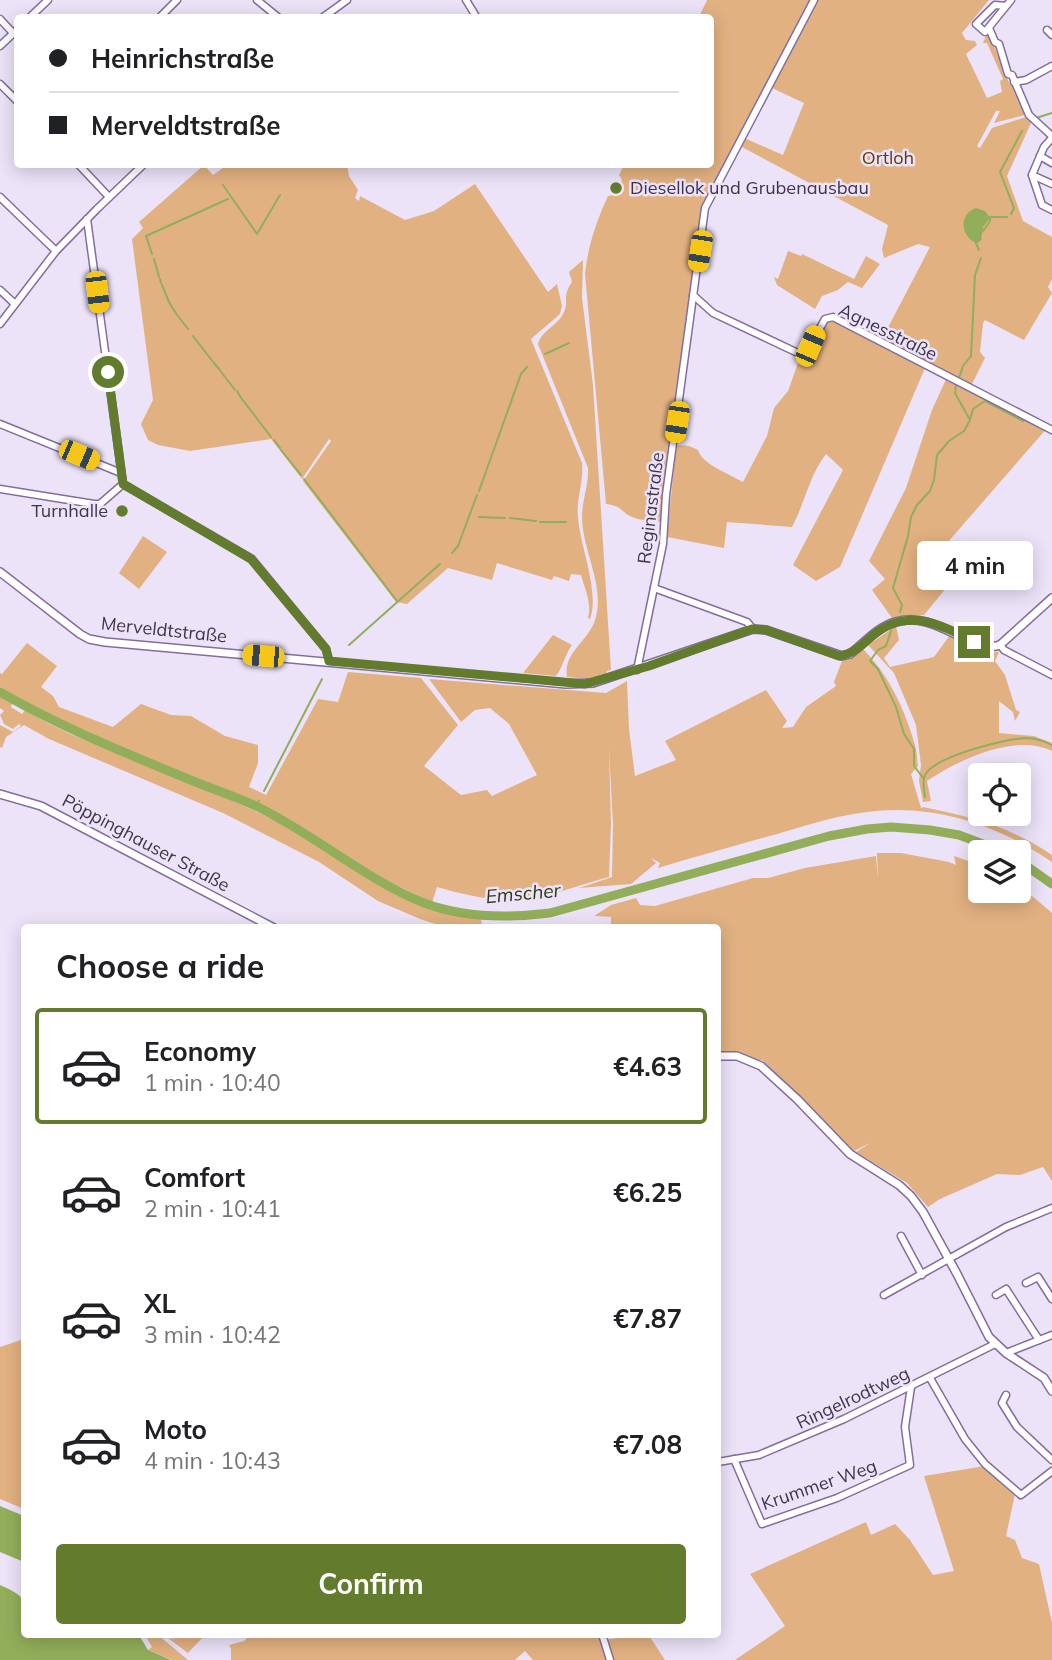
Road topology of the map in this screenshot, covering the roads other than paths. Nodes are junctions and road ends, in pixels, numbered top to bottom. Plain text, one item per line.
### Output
1 (47, 0) edge
2 (177, 0) edge
3 (257, 0) edge
4 (346, 0) edge
5 (814, 0) edge
6 (1008, 3) edge
7 (33, 14) edge
8 (163, 14) edge
9 (273, 14) edge
10 (327, 14) edge
11 (0, 19) edge
12 (989, 27) junction
13 (14, 30) edge
14 (14, 32) edge
15 (0, 46) edge
16 (1052, 66) edge
17 (1014, 82) junction
18 (0, 84) edge
19 (14, 98) edge
20 (1052, 137) edge
21 (1040, 156) junction
22 (1052, 163) edge
23 (82, 168) edge
24 (140, 168) edge
25 (1032, 174) junction
26 (1052, 184) edge
27 (0, 197) edge
28 (109, 197) junction
29 (1052, 210) edge
30 (87, 219) junction
31 (56, 251) junction
32 (0, 290) edge
33 (693, 295) junction
34 (15, 304) junction
35 (0, 324) edge
36 (0, 424) edge
37 (1052, 430) edge
38 (121, 473) junction
39 (123, 484) junction
40 (0, 489) edge
41 (0, 572) edge
42 (654, 588) junction
43 (1052, 598) edge
44 (752, 629) junction
45 (1000, 645) junction
46 (329, 661) junction
47 (637, 670) junction
48 (1052, 675) edge
49 (0, 794) edge
50 (266, 924) edge
51 (721, 1056) edge
52 (1052, 1208) edge
53 (901, 1236) dead end
54 (948, 1260) junction
55 (922, 1275) junction
56 (1026, 1283) dead end
57 (884, 1295) dead end
58 (996, 1295) dead end
59 (1052, 1299) edge
60 (1052, 1335) edge
61 (1039, 1340) junction
62 (995, 1344) junction
63 (1006, 1353) junction
64 (930, 1378) junction
65 (911, 1387) junction
66 (1052, 1391) edge
67 (1006, 1395) dead end
68 (734, 1459) junction
69 (1052, 1460) edge
70 (721, 1461) edge
71 (1052, 1471) edge
72 (603, 1638) edge
73 (610, 1660) edge

1 - 7 street
2 - 8 street
3 - 9 street
4 - 10 street
5 - 33 street, Reginastraße
6 - 12 street
6 - 12 street
11 - 13 street
12 - 17 street
14 - 15 street
16 - 17 street
17 - 20 street
18 - 19 street
20 - 21 street
21 - 22 street
21 - 25 street
23 - 28 street
24 - 28 street
25 - 26 street
25 - 29 street
27 - 31 street
28 - 30 street
30 - 31 street
30 - 38 street
31 - 34 street
32 - 34 street
33 - 37 street, Agnesstraße
33 - 42 street, Reginastraße
34 - 35 street
36 - 38 street
38 - 39 street
39 - 40 street
39 - 46 street
41 - 46 main road, Merveldtstraße
42 - 44 street
42 - 47 street, Reginastraße
43 - 45 main road
44 - 45 main road
44 - 47 main road, Merveldtstraße
45 - 48 street
46 - 47 main road, Merveldtstraße
49 - 50 main road, Pöppinghauser Straße
51 - 54 main road
52 - 54 street
53 - 55 street
54 - 55 street
54 - 62 main road
55 - 57 street
56 - 59 street
58 - 61 street
60 - 61 street
61 - 63 street
62 - 63 main road
62 - 64 street, Ringelrodtweg
63 - 66 main road
64 - 65 street, Ringelrodtweg
64 - 71 street
65 - 68 street, Ringelrodtweg
65 - 68 street, Krummer Weg
67 - 69 street
68 - 70 street, Ringelrodtweg
72 - 73 street

